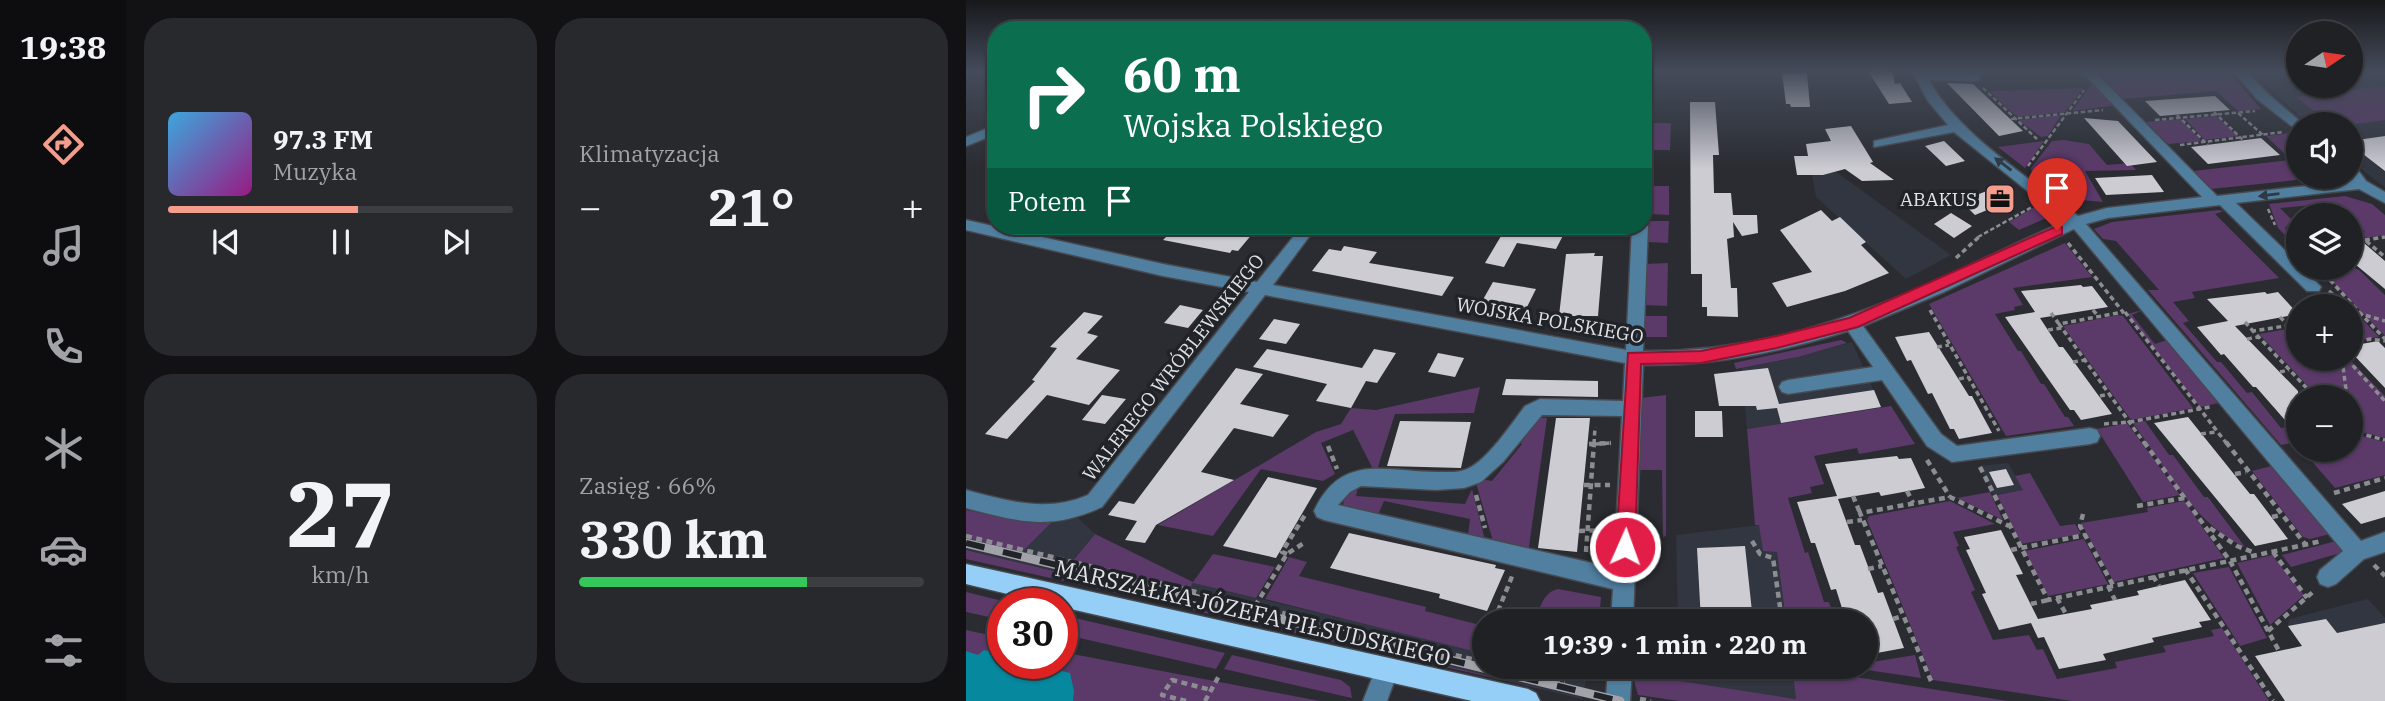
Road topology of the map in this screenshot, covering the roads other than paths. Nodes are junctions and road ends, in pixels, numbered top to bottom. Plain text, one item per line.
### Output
1 (1936, 104) edge
2 (2119, 104) edge
3 (2270, 104) edge
4 (2286, 120) edge
5 (1957, 127) junction
6 (987, 133) edge
7 (966, 142) edge
8 (1879, 144) dead end
9 (2363, 185) edge
10 (2317, 189) edge
11 (2385, 198) edge
12 (2219, 200) junction
13 (2076, 222) junction
14 (966, 225) edge
15 (987, 230) edge
16 (1009, 235) edge
17 (1303, 235) edge
18 (1640, 235) edge
19 (2319, 281) road end
20 (1259, 289) junction
21 (1853, 323) junction
22 (1633, 358) junction
23 (1885, 372) junction
24 (1788, 387) dead end
25 (1631, 409) junction
26 (2093, 430) road end
27 (966, 499) edge
28 (2385, 542) edge
29 (2357, 552) junction
30 (966, 574) edge
31 (2328, 577) road end
32 (1624, 581) junction
33 (1623, 609) edge
34 (1387, 671) junction
35 (1619, 679) edge
36 (1376, 701) edge
37 (1528, 701) edge
38 (1618, 701) edge

1 - 5 street
2 - 12 street
3 - 4 street
5 - 8 street
13 -> 5 street
6 - 7 street
9 - 11 street
10 -> 12 street, WOJSKA POLSKIEGO
12 - 13 street, WOJSKA POLSKIEGO
12 - 19 street
13 - 21 street, WOJSKA POLSKIEGO
13 - 29 street
14 - 15 street, WOJSKA POLSKIEGO
16 - 20 street, WOJSKA POLSKIEGO
17 - 20 street, WALEREGO WRÓBLEWSKIEGO
18 - 22 street
20 - 22 street, WOJSKA POLSKIEGO
20 - 27 street, WALEREGO WRÓBLEWSKIEGO
21 - 22 street, WOJSKA POLSKIEGO
21 - 23 street
22 - 25 street
23 - 24 street
23 - 26 street
25 - 32 street
25 - 32 street
28 - 29 street
29 - 31 street
30 - 34 main road, MARSZAŁKA JÓZEFA PIŁSUDSKIEGO
32 - 33 street
34 - 36 street
34 - 37 main road, MARSZAŁKA JÓZEFA PIŁSUDSKIEGO
35 - 38 street

